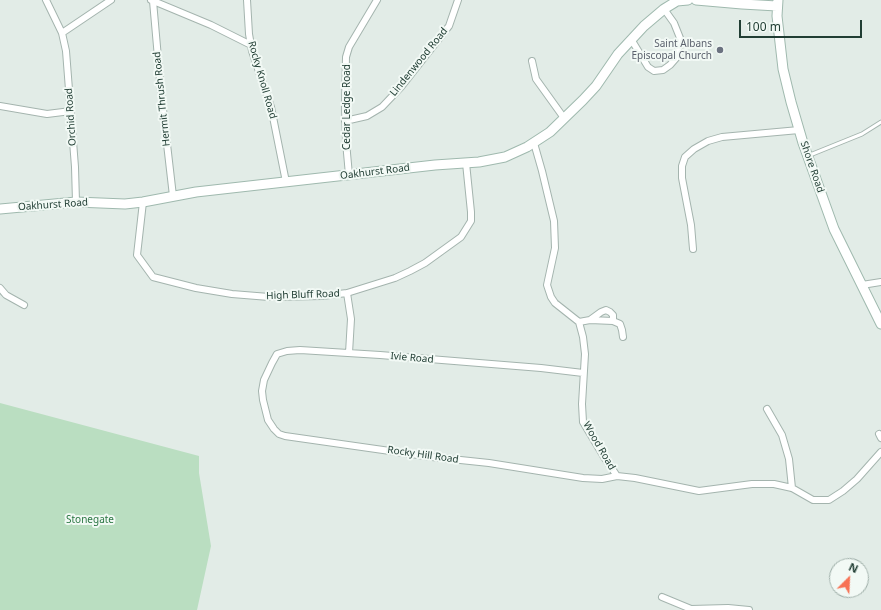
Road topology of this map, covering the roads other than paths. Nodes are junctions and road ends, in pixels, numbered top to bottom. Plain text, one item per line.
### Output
1 (46, 0) edge
2 (111, 0) edge
3 (152, 0) edge
4 (247, 0) edge
5 (377, 0) edge
6 (458, 0) edge
7 (688, 0) edge
8 (696, 0) edge
9 (777, 3) edge
10 (664, 9) junction
11 (62, 33) junction
12 (630, 39) junction
13 (251, 45) junction
14 (532, 61) dead end
15 (0, 106) edge
16 (71, 111) junction
17 (564, 118) junction
18 (345, 121) junction
19 (881, 122) edge
20 (799, 130) junction
21 (534, 143) junction
22 (808, 156) junction
23 (466, 163) junction
24 (349, 175) junction
25 (286, 182) junction
26 (174, 196) junction
27 (76, 202) junction
28 (144, 202) junction
29 (0, 209) edge
30 (693, 249) dead end
31 (881, 282) edge
32 (862, 285) junction
33 (0, 288) edge
34 (347, 293) junction
35 (24, 305) dead end
36 (590, 320) junction
37 (613, 321) junction
38 (579, 322) junction
39 (881, 324) edge
40 (623, 337) dead end
41 (349, 353) junction
42 (583, 373) junction
43 (263, 387) joint
44 (767, 409) dead end
45 (881, 452) edge
46 (617, 476) junction
47 (792, 488) junction
48 (662, 597) dead end
49 (749, 610) edge

1 - 11 street, Orchid Road
2 - 11 street
3 - 13 street
3 - 26 street, Hermit Thrush Road
4 - 13 street, Rocky Knoll Road
5 - 18 street, Cedar Ledge Road
6 - 18 street, Lindenwood Road
7 - 10 street, Oakhurst Road
8 - 9 street
9 - 20 street, Shore Road
10 - 12 street, Oakhurst Road
10 - 12 street
11 - 16 street, Orchid Road
12 - 17 street, Oakhurst Road
13 - 25 street, Rocky Knoll Road
14 - 17 street
15 - 16 street
16 - 27 street, Orchid Road
17 - 21 street, Oakhurst Road
18 - 24 street, Cedar Ledge Road
19 - 22 lane
20 - 22 street, Shore Road
20 - 30 street
21 - 23 street, Oakhurst Road
21 - 38 street
22 - 32 street, Shore Road
23 - 24 street, Oakhurst Road
23 - 34 street, High Bluff Road
24 - 25 street, Oakhurst Road
25 - 26 street, Oakhurst Road
26 - 28 street, Oakhurst Road
27 - 28 street, Oakhurst Road
27 - 29 street, Oakhurst Road
28 - 34 street, High Bluff Road
31 - 32 street
32 - 39 street, Shore Road
33 - 35 street
34 - 41 street
36 - 37 street
36 - 37 street
36 - 38 street
37 - 40 street
38 - 42 street, Wood Road
41 - 42 street, Ivie Road
41 - 43 street, Ivie Road
42 - 46 street, Wood Road
43 - 46 street, Rocky Hill Road
44 - 47 street
45 - 47 street, Wood Road
46 - 47 street, Wood Road
48 - 49 street

